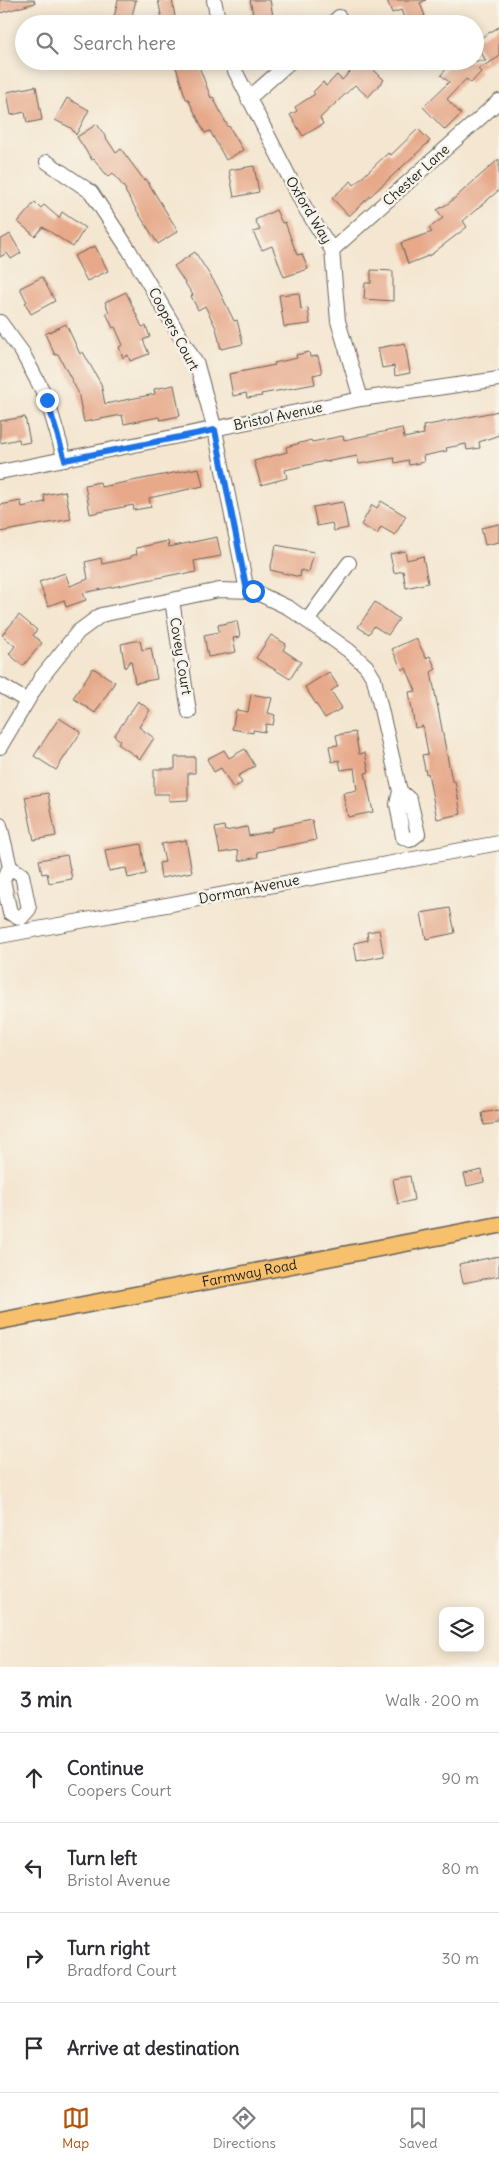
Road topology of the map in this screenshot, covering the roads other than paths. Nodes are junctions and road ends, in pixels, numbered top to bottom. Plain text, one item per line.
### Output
1 (214, 0) edge
2 (217, 15) edge
3 (234, 70) edge
4 (281, 70) edge
5 (248, 99) junction
6 (499, 101) edge
7 (47, 162) dead end
8 (332, 250) junction
9 (0, 322) edge
10 (499, 379) edge
11 (361, 398) junction
12 (215, 430) junction
13 (65, 460) junction
14 (0, 472) edge
15 (349, 563) dead end
16 (247, 591) junction
17 (172, 600) junction
18 (308, 621) junction
19 (0, 685) edge
20 (27, 701) junction
21 (189, 712) dead end
22 (0, 747) edge
23 (0, 825) edge
24 (499, 843) edge
25 (413, 859) junction
26 (10, 866) junction
27 (23, 925) junction
28 (0, 936) edge
29 (499, 1225) edge
30 (0, 1321) edge

1 - 2 street
3 - 5 street, Oxford Way
4 - 5 street
5 - 8 street, Oxford Way
6 - 8 street, Chester Lane
7 - 12 street, Coopers Court
8 - 11 street, Oxford Way
9 - 13 street
10 - 11 street, Bristol Avenue
11 - 12 street, Bristol Avenue
12 - 13 street, Bristol Avenue
12 - 16 street, Coopers Court
13 - 14 street, Bristol Avenue
15 - 18 street
16 - 17 street
16 - 18 street
17 - 20 street
17 - 21 street, Covey Court
18 - 25 street
19 - 20 street
20 - 22 street
23 - 26 street
24 - 25 street, Dorman Avenue
25 - 27 street, Dorman Avenue
26 - 27 street
26 - 27 street
27 - 28 street, Dorman Avenue
29 - 30 main road, Farmway Road

